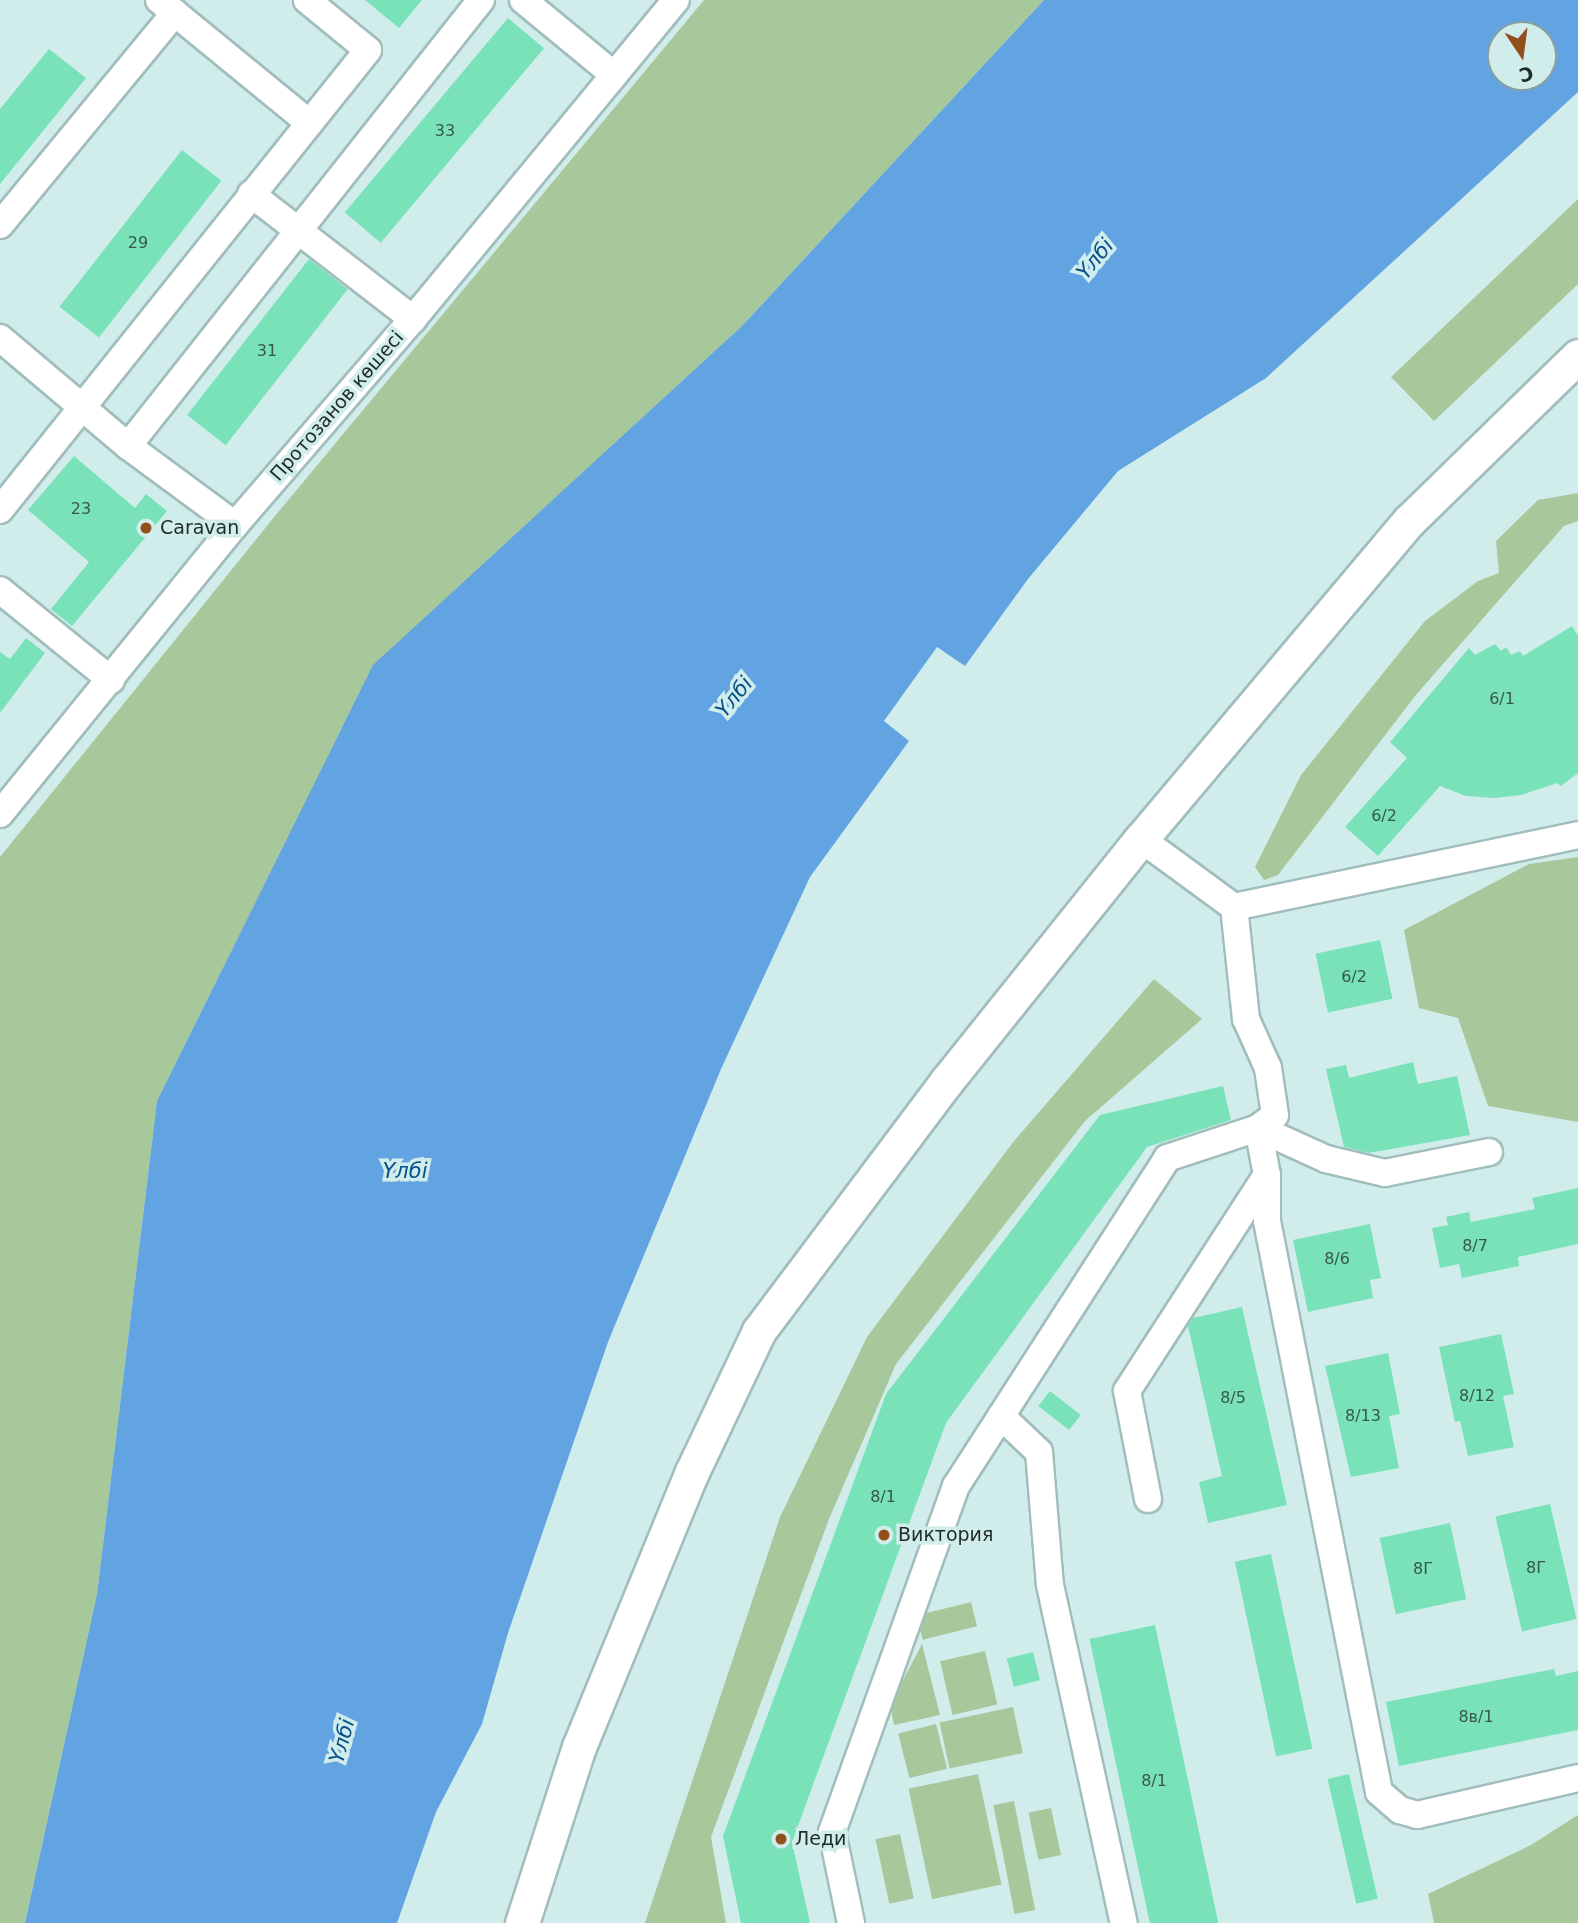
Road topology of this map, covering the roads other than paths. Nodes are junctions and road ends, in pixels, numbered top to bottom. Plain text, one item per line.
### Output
1 (307, 0) edge
2 (481, 0) edge
3 (523, 0) edge
4 (676, 0) edge
5 (167, 7) edge
6 (614, 75) junction
7 (308, 122) junction
8 (251, 194) junction
9 (0, 225) edge
10 (302, 230) junction
11 (413, 318) junction
12 (0, 338) edge
13 (1578, 356) edge
14 (80, 405) junction
15 (128, 446) junction
16 (0, 510) edge
17 (234, 525) junction
18 (0, 590) edge
19 (111, 680) junction
20 (4, 802) edge
21 (1578, 835) edge
22 (1141, 839) junction
23 (1234, 907) junction
24 (1258, 1128) junction
25 (1489, 1152) dead end
26 (1266, 1175) junction
27 (1001, 1416) junction
28 (1148, 1499) dead end
29 (1578, 1778) edge
30 (522, 1923) edge
31 (851, 1923) edge
32 (1124, 1923) edge

1 - 7 street
2 - 10 street
3 - 6 street
4 - 6 street, Протозанов көшесі
5 - 7 street
5 - 9 street
6 - 11 street, Протозанов көшесі
7 - 8 street
8 - 10 street
8 - 14 street
10 - 11 street
10 - 15 street
11 - 17 street, Протозанов көшесі
12 - 14 street
13 - 22 main road
14 - 15 street
14 - 16 street
15 - 17 street
17 - 19 street, Протозанов көшесі
18 - 19 street
19 - 20 street, Протозанов көшесі
21 - 23 street
22 - 23 street
22 - 30 main road
23 - 24 street
24 - 25 street
24 - 26 street
24 - 27 street
26 - 28 street
26 - 29 street
27 - 31 street
27 - 32 street

